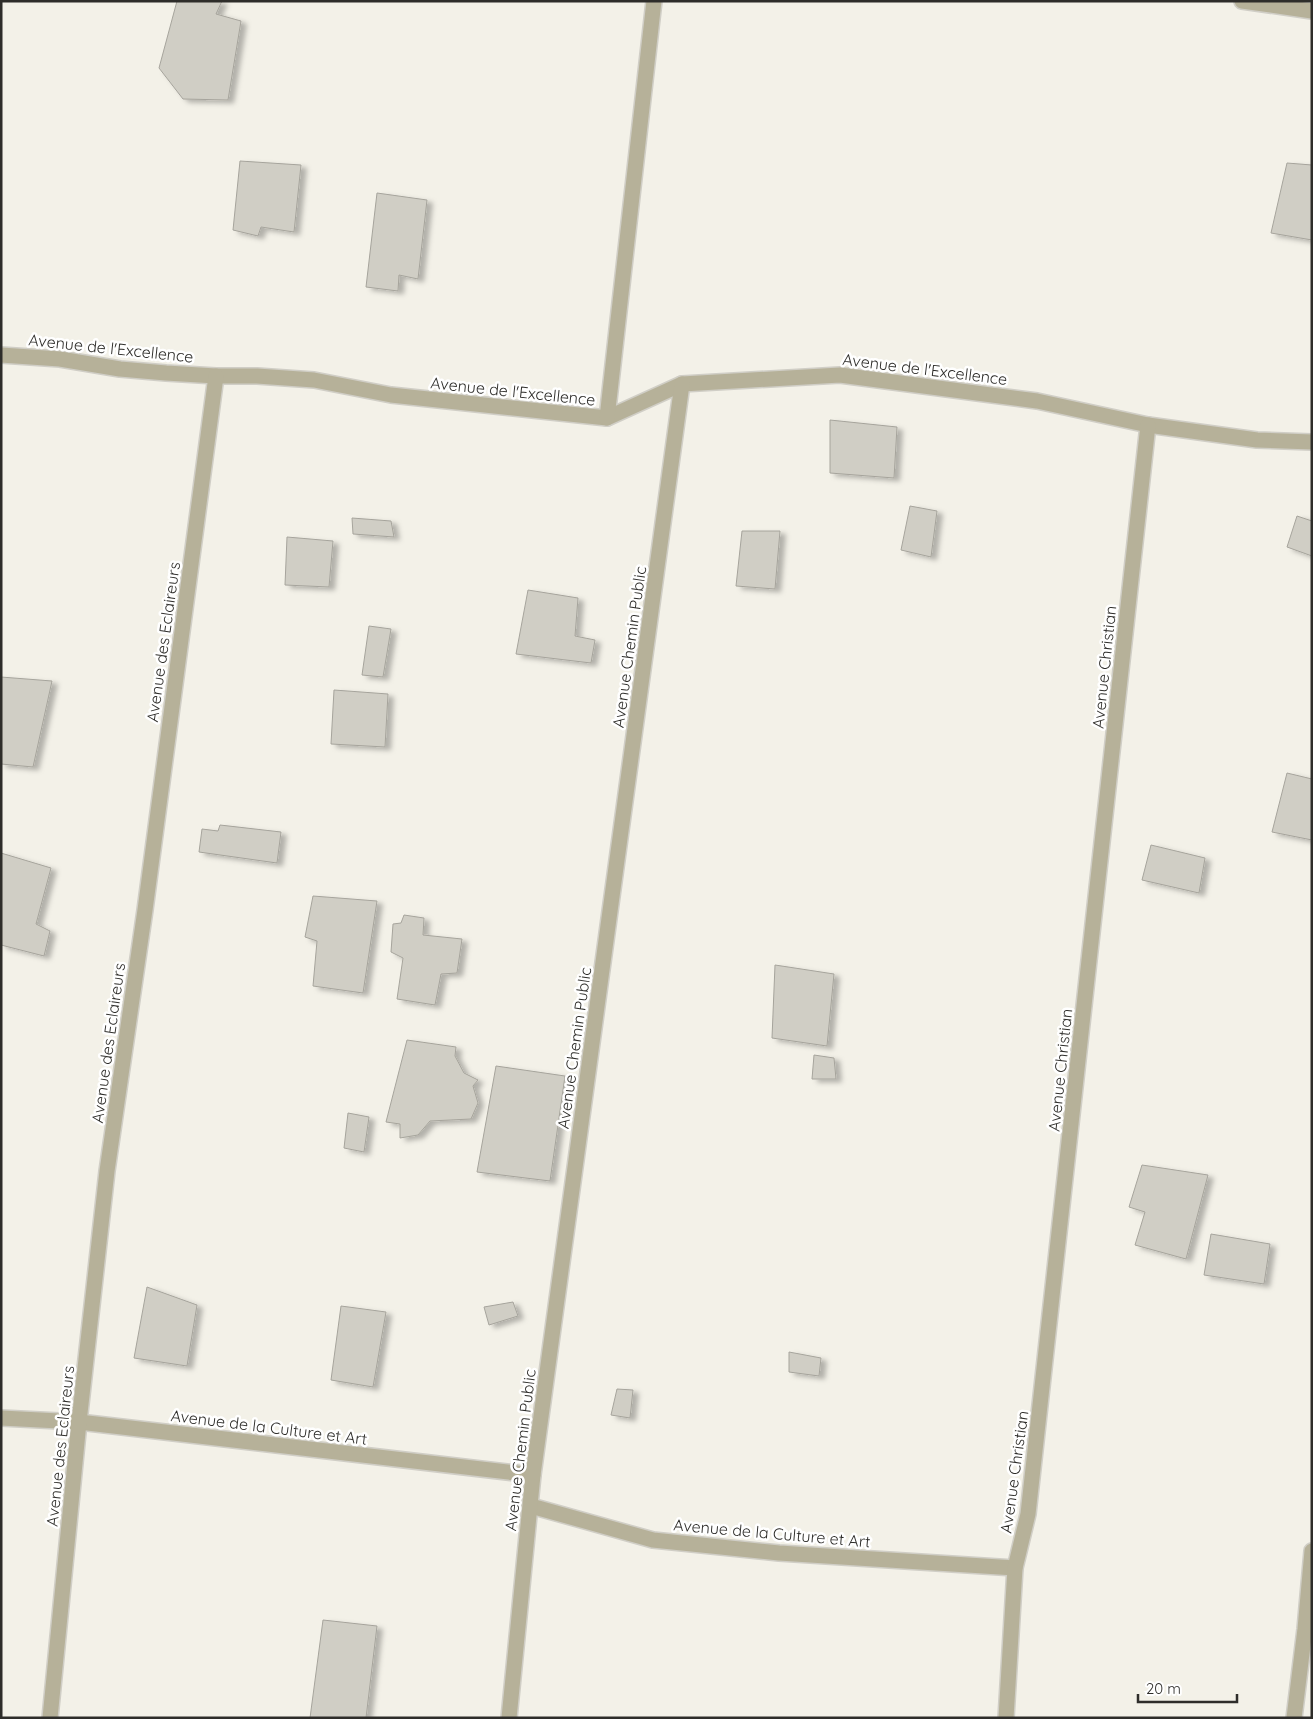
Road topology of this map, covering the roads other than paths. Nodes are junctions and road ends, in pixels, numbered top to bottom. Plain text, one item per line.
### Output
1 (654, 1) edge
2 (1242, 1) edge
3 (1312, 11) edge
4 (1, 355) edge
5 (216, 376) junction
6 (682, 384) junction
7 (607, 418) junction
8 (1148, 425) junction
9 (1312, 442) edge
10 (1, 1418) edge
11 (79, 1422) junction
12 (533, 1475) junction
13 (531, 1506) junction
14 (1312, 1551) edge
15 (1015, 1568) junction
16 (50, 1718) edge
17 (509, 1718) edge
18 (1006, 1718) edge
19 (1294, 1718) edge

1 - 7 street
2 - 3 street
4 - 5 street, Avenue de l'Excellence
5 - 7 street, Avenue de l'Excellence
5 - 11 street, Avenue des Eclaireurs
6 - 7 street, Avenue de l'Excellence
6 - 8 street, Avenue de l'Excellence
6 - 12 street, Avenue Chemin Public
8 - 9 street, Avenue de l'Excellence
8 - 15 street, Avenue Christian
10 - 11 street, Avenue de la Culture et Art
11 - 12 street, Avenue de la Culture et Art
11 - 16 street, Avenue des Eclaireurs
12 - 13 street, Avenue Chemin Public
13 - 15 street, Avenue de la Culture et Art
13 - 17 street, Avenue Chemin Public
14 - 19 street
15 - 18 street, Avenue Christian

